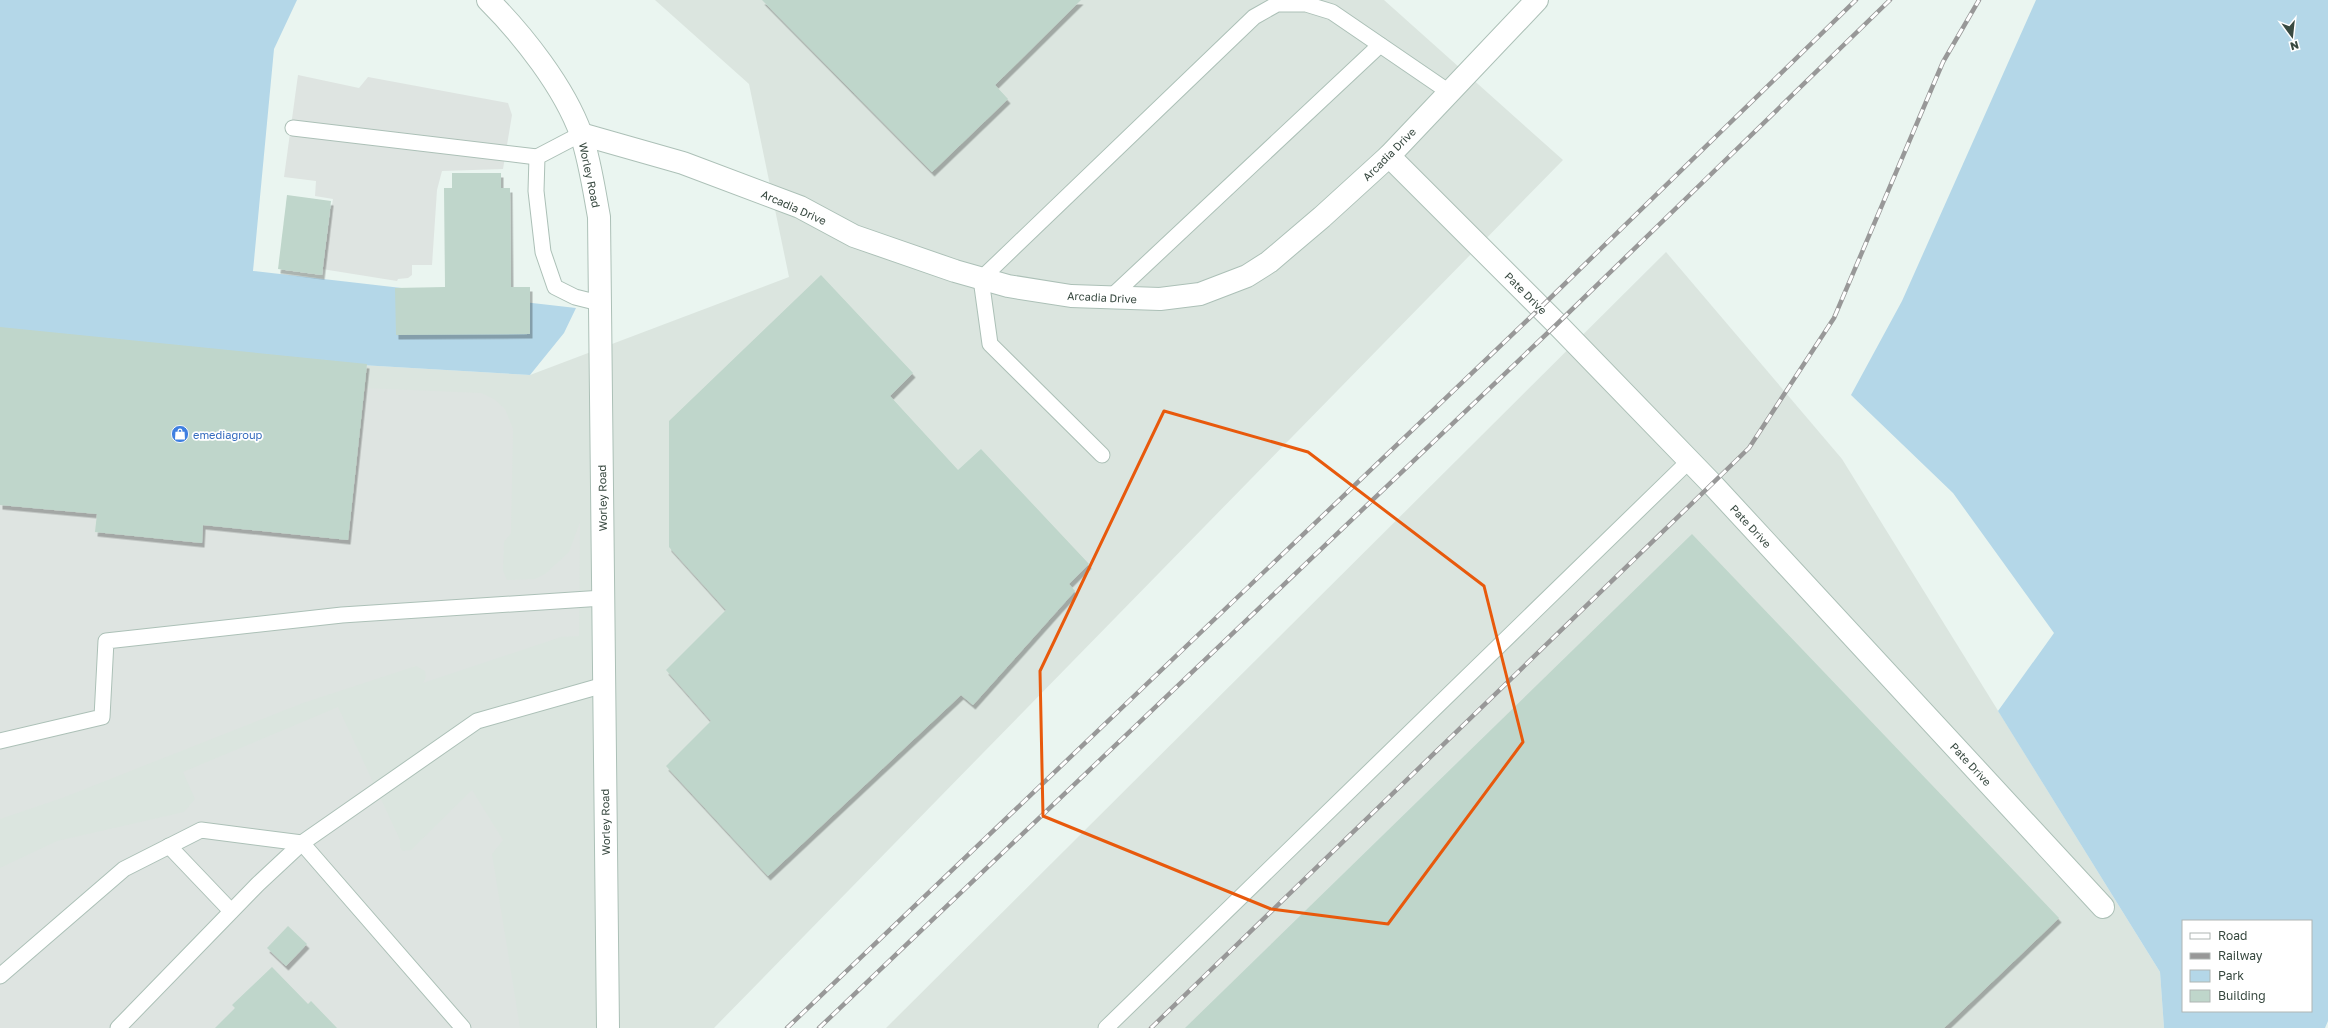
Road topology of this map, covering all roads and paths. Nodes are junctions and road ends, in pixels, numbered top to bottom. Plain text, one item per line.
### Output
1 (488, 0) edge
2 (1537, 0) edge
3 (1380, 45) junction
4 (1450, 92) junction
5 (293, 128) dead end
6 (581, 134) junction
7 (1389, 156) junction
8 (537, 157) junction
9 (981, 279) junction
10 (1110, 298) junction
11 (599, 303) junction
12 (1102, 455) dead end
13 (1689, 461) junction
14 (603, 598) junction
15 (604, 685) junction
16 (0, 741) edge
17 (302, 843) junction
18 (169, 846) junction
19 (2103, 906) dead end
20 (231, 911) junction
21 (0, 976) edge
22 (118, 1028) edge
23 (462, 1028) edge
24 (608, 1028) edge
25 (1106, 1028) edge

1 - 6 street, Worley Road
2 - 4 street, Arcadia Drive
3 - 4 lane
3 - 9 lane
3 - 10 lane
4 - 7 street, Arcadia Drive
5 - 8 lane
6 - 8 lane
6 - 9 street, Arcadia Drive
6 - 11 street, Worley Road
7 - 10 street, Arcadia Drive
7 - 13 street, Pate Drive
8 - 11 lane
9 - 10 street, Arcadia Drive
9 - 12 lane
11 - 14 street, Worley Road
13 - 19 street, Pate Drive
13 - 25 lane
14 - 15 street, Worley Road
14 - 16 lane
15 - 17 lane
15 - 24 street, Worley Road
17 - 18 lane
17 - 20 lane
17 - 23 lane
18 - 20 lane
18 - 21 lane
20 - 22 lane

